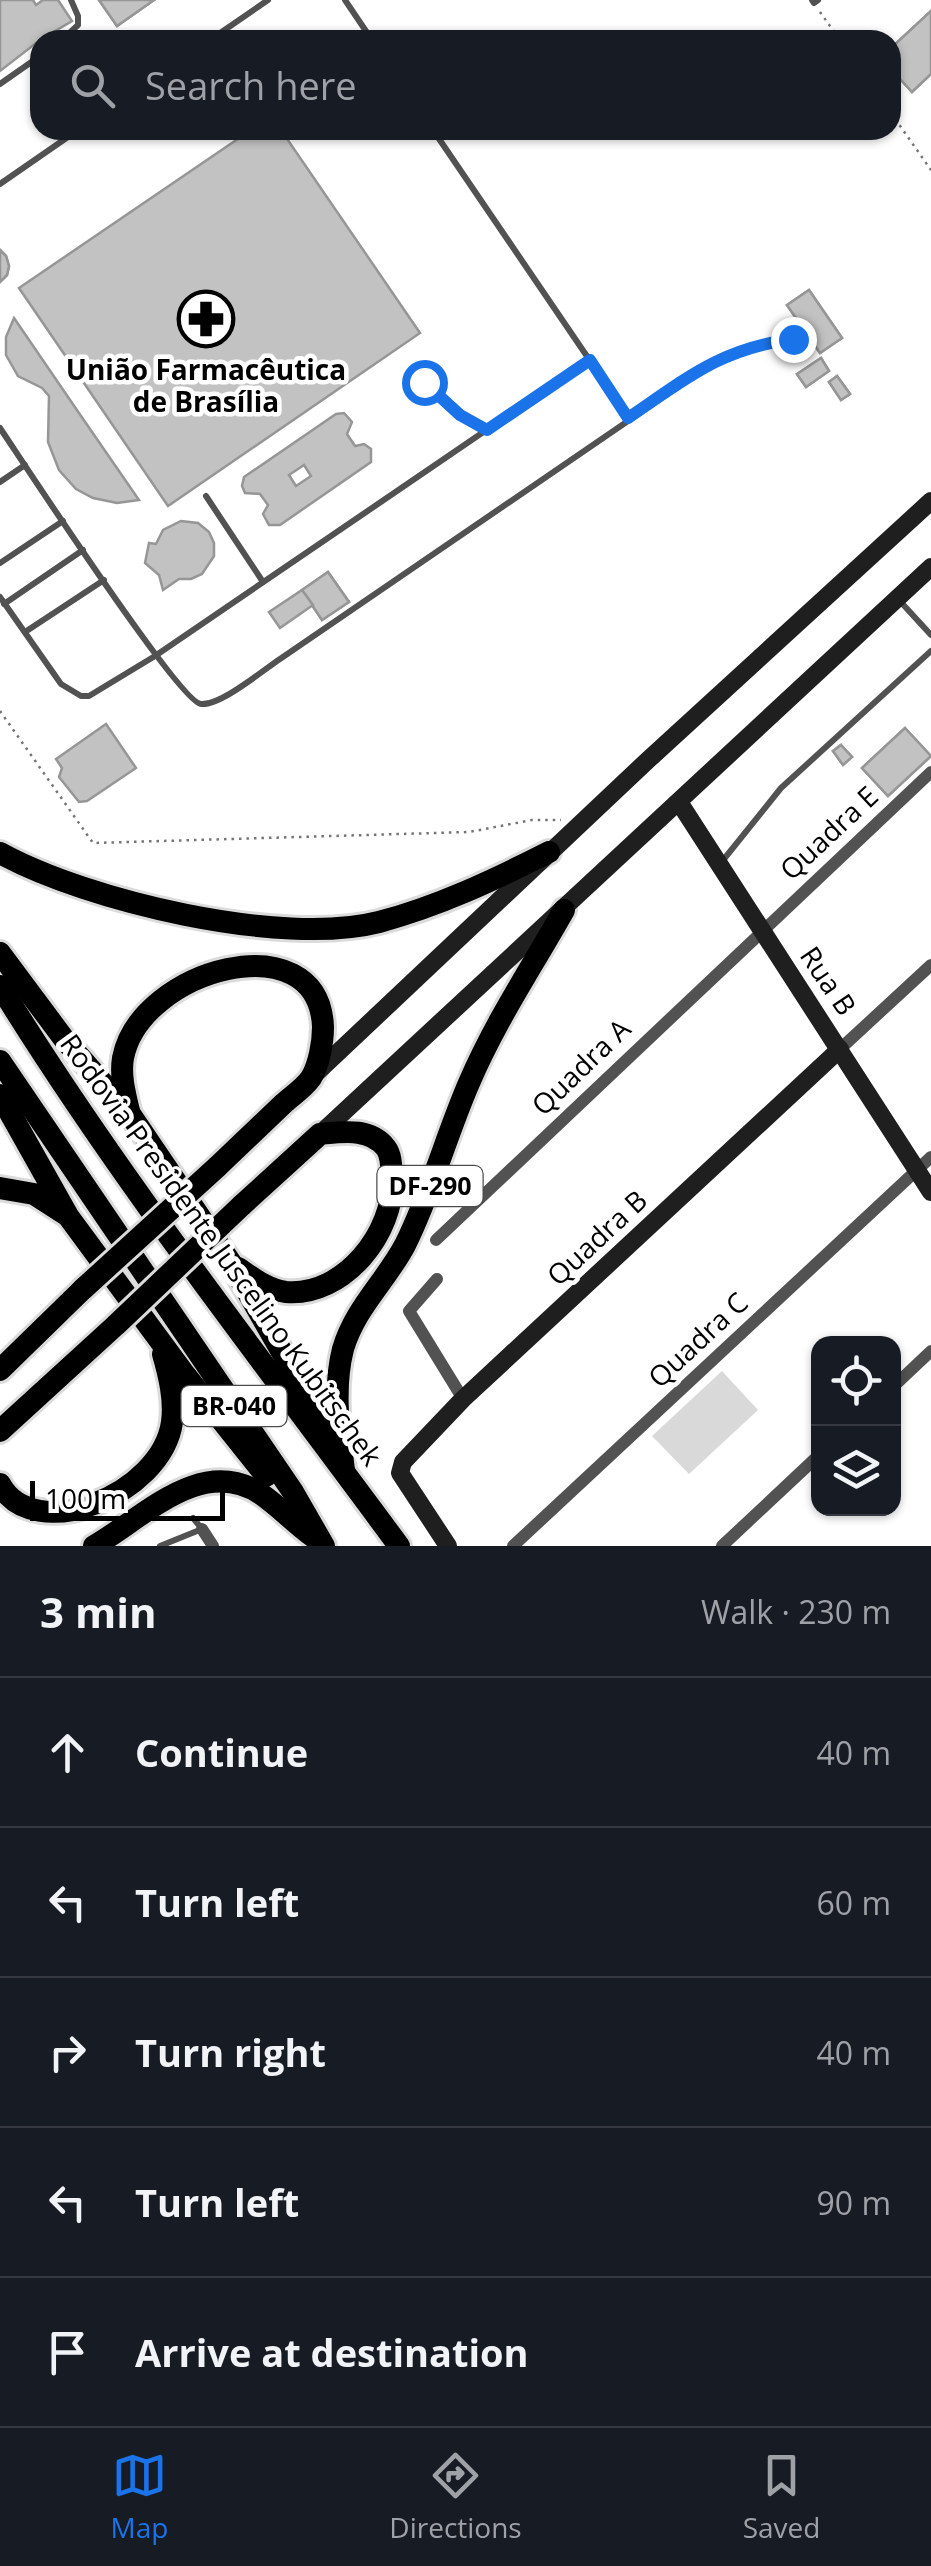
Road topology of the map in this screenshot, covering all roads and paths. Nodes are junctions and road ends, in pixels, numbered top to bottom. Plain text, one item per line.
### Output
1 (71, 0) edge
2 (268, 0) edge
3 (345, 0) edge
4 (814, 1) edge
5 (73, 30) edge
6 (224, 30) edge
7 (365, 30) edge
8 (833, 30) edge
9 (30, 63) edge
10 (0, 84) edge
11 (901, 127) edge
12 (64, 140) edge
13 (441, 140) edge
14 (931, 170) edge
15 (0, 184) edge
16 (793, 339) dead end
17 (590, 360) junction
18 (424, 382) dead end
19 (628, 418) junction
20 (0, 429) edge
21 (487, 430) junction
22 (25, 465) junction
23 (0, 482) edge
24 (206, 496) dead end
25 (931, 501) edge
26 (64, 520) junction
27 (83, 550) junction
28 (0, 563) edge
29 (931, 567) edge
30 (104, 580) junction
31 (263, 582) junction
32 (897, 598) junction
33 (2, 600) edge
34 (25, 632) junction
35 (931, 634) edge
36 (931, 651) edge
37 (155, 656) junction
38 (0, 711) edge
39 (931, 772) edge
40 (680, 802) junction
41 (583, 821) junction
42 (0, 845) edge
43 (549, 852) junction
44 (8, 858) edge
45 (720, 865) junction
46 (564, 910) junction
47 (761, 931) junction
48 (0, 953) edge
49 (931, 964) edge
50 (0, 986) edge
51 (840, 1050) junction
52 (0, 1061) edge
53 (311, 1078) junction
54 (0, 1094) edge
55 (130, 1114) junction
56 (320, 1134) junction
57 (924, 1164) edge
58 (0, 1188) edge
59 (931, 1192) edge
60 (68, 1216) junction
61 (436, 1240) dead end
62 (231, 1263) junction
63 (438, 1278) dead end
64 (159, 1341) junction
65 (931, 1351) edge
66 (0, 1370) edge
67 (901, 1379) edge
68 (463, 1400) junction
69 (8, 1423) edge
70 (0, 1451) edge
71 (811, 1463) edge
72 (345, 1471) junction
73 (0, 1484) edge
74 (198, 1524) joint
75 (322, 1544) edge
76 (94, 1546) edge
77 (160, 1546) edge
78 (214, 1546) edge
79 (399, 1546) edge
80 (448, 1546) edge
81 (513, 1546) edge
82 (722, 1546) edge

1 - 5 lane
2 - 6 lane
3 - 7 lane
4 - 8 path
9 - 10 lane
11 - 14 path
12 - 15 lane
13 - 17 lane
16 - 19 lane
17 - 19 lane
17 - 21 lane
18 - 21 lane
19 - 37 lane
20 - 22 lane
21 - 31 lane
22 - 23 lane
22 - 26 lane
24 - 31 lane
25 - 41 main road
26 - 27 lane
26 - 28 lane
27 - 30 lane
27 - 33 lane
29 - 32 main road, DF-290
30 - 34 lane
30 - 37 lane
31 - 37 lane
32 - 35 lane
32 - 40 main road, DF-290
33 - 34 lane
34 - 37 lane
36 - 45 lane
38 - 41 path
39 - 47 street, Quadra E
40 - 45 main road, Rua B
40 - 46 main road, DF-290
41 - 43 main road
42 - 44 main road
43 - 44 highway
43 - 53 main road
45 - 47 main road, Rua B
46 - 56 main road, DF-290
46 - 72 highway, DF-290
47 - 51 main road, Rua B
47 - 61 street, Quadra A
48 - 55 highway
49 - 51 street
50 - 72 highway, Rodovia Presidente Juscelino Kubitschek / BR-040
51 - 57 main road, Rua B
51 - 68 main road, Quadra B
52 - 75 highway, BR-040
53 - 55 highway
53 - 66 highway, bridge
54 - 60 highway
55 - 62 highway
56 - 62 highway, DF-290
56 - 69 highway, DF-290, bridge
57 - 59 main road, Rua B
57 - 81 street, Quadra C
58 - 60 highway
60 - 64 highway
62 - 72 highway
63 - 68 street
64 - 73 highway
64 - 75 highway
65 - 67 street
68 - 80 main road, Quadra B
69 - 70 highway
71 - 82 street
72 - 79 highway, Rodovia Presidente Juscelino Kubitschek / BR-040
74 - 77 lane
74 - 78 street
75 - 76 highway

